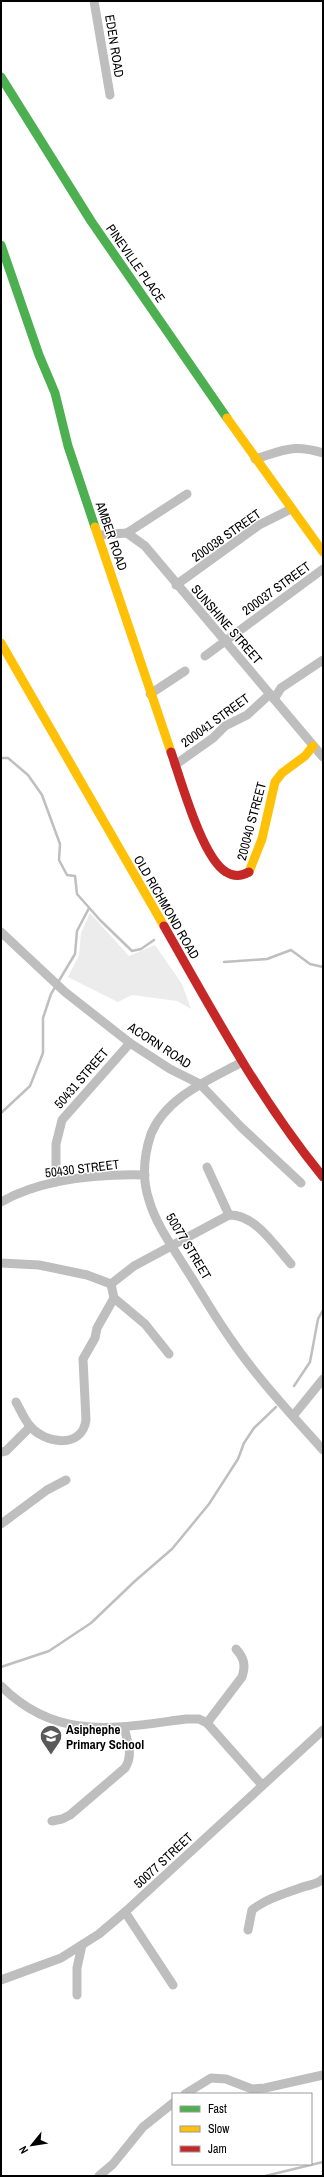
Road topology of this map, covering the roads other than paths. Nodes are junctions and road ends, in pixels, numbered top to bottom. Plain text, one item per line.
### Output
1 (94, 1) edge
2 (1, 79) edge
3 (110, 95) dead end
4 (1, 245) edge
5 (323, 453) edge
6 (255, 459) junction
7 (187, 494) dead end
8 (291, 509) junction
9 (127, 533) junction
10 (99, 535) junction
11 (323, 552) edge
12 (323, 569) edge
13 (176, 585) junction
14 (225, 643) junction
15 (1, 644) edge
16 (205, 656) dead end
17 (323, 660) edge
18 (185, 671) dead end
19 (150, 694) junction
20 (272, 697) junction
21 (313, 746) junction
22 (322, 754) edge
23 (175, 765) junction
24 (200, 834) joint
25 (1, 932) edge
26 (130, 1043) junction
27 (242, 1062) junction
28 (200, 1084) junction
29 (206, 1167) dead end
30 (145, 1175) junction
31 (323, 1177) edge
32 (56, 1182) junction
33 (301, 1183) dead end
34 (1, 1202) edge
35 (229, 1215) junction
36 (172, 1245) junction
37 (1, 1263) edge
38 (291, 1264) dead end
39 (111, 1284) junction
40 (114, 1298) junction
41 (169, 1354) dead end
42 (323, 1379) edge
43 (16, 1402) dead end
44 (292, 1416) junction
45 (30, 1427) junction
46 (323, 1450) edge
47 (1, 1452) edge
48 (66, 1480) dead end
49 (1, 1524) edge
50 (236, 1649) dead end
51 (1, 1686) edge
52 (207, 1723) junction
53 (124, 1727) junction
54 (323, 1730) edge
55 (262, 1785) junction
56 (52, 1821) dead end
57 (320, 1882) edge
58 (125, 1912) junction
59 (248, 1930) dead end
60 (82, 1945) junction
61 (1, 1980) edge
62 (173, 1985) dead end
63 (77, 1995) dead end
64 (323, 2075) edge
65 (186, 2093) edge
66 (172, 2104) edge
67 (98, 2176) edge

1 - 3 street, EDEN ROAD
2 - 6 street, PINEVILLE PLACE
4 - 10 street, AMBER ROAD
5 - 6 street
6 - 8 street, PINEVILLE PLACE
7 - 9 street
8 - 11 street, PINEVILLE PLACE
8 - 13 street, 200038 STREET
9 - 10 street
9 - 13 street, SUNSHINE STREET
10 - 19 street, AMBER ROAD
12 - 14 street, 200037 STREET
13 - 14 street, SUNSHINE STREET
14 - 16 street, 200037 STREET
14 - 20 street, SUNSHINE STREET
15 - 27 street, OLD RICHMOND ROAD
17 - 20 street, 200041 STREET
18 - 19 street
19 - 23 street, AMBER ROAD
20 - 21 street, SUNSHINE STREET
20 - 23 street, 200041 STREET
21 - 22 street, SUNSHINE STREET
21 - 24 street, 200040 STREET
23 - 24 street, AMBER ROAD
25 - 26 street, ACORN ROAD
26 - 28 street, ACORN ROAD
26 - 32 street, 50431 STREET
27 - 28 street, 50077 STREET
27 - 31 street, OLD RICHMOND ROAD
28 - 30 street, 50077 STREET
28 - 33 street, ACORN ROAD
29 - 35 street
30 - 32 street, 50430 STREET
30 - 36 street, 50077 STREET
32 - 34 street, 50430 STREET
35 - 36 street
35 - 38 street
36 - 39 street
36 - 44 street, 50077 STREET
37 - 39 street
39 - 40 street
40 - 41 street
40 - 45 street
42 - 44 street
43 - 45 street
44 - 46 street, 50077 STREET
45 - 47 street
48 - 49 street
50 - 52 street
51 - 53 street
52 - 53 street
52 - 55 street
53 - 56 street
54 - 55 street, 50077 STREET
55 - 58 street, 50077 STREET
57 - 59 street
58 - 60 street, 50077 STREET
58 - 62 street
60 - 61 street, 50077 STREET
60 - 63 street
64 - 65 street
66 - 67 street

